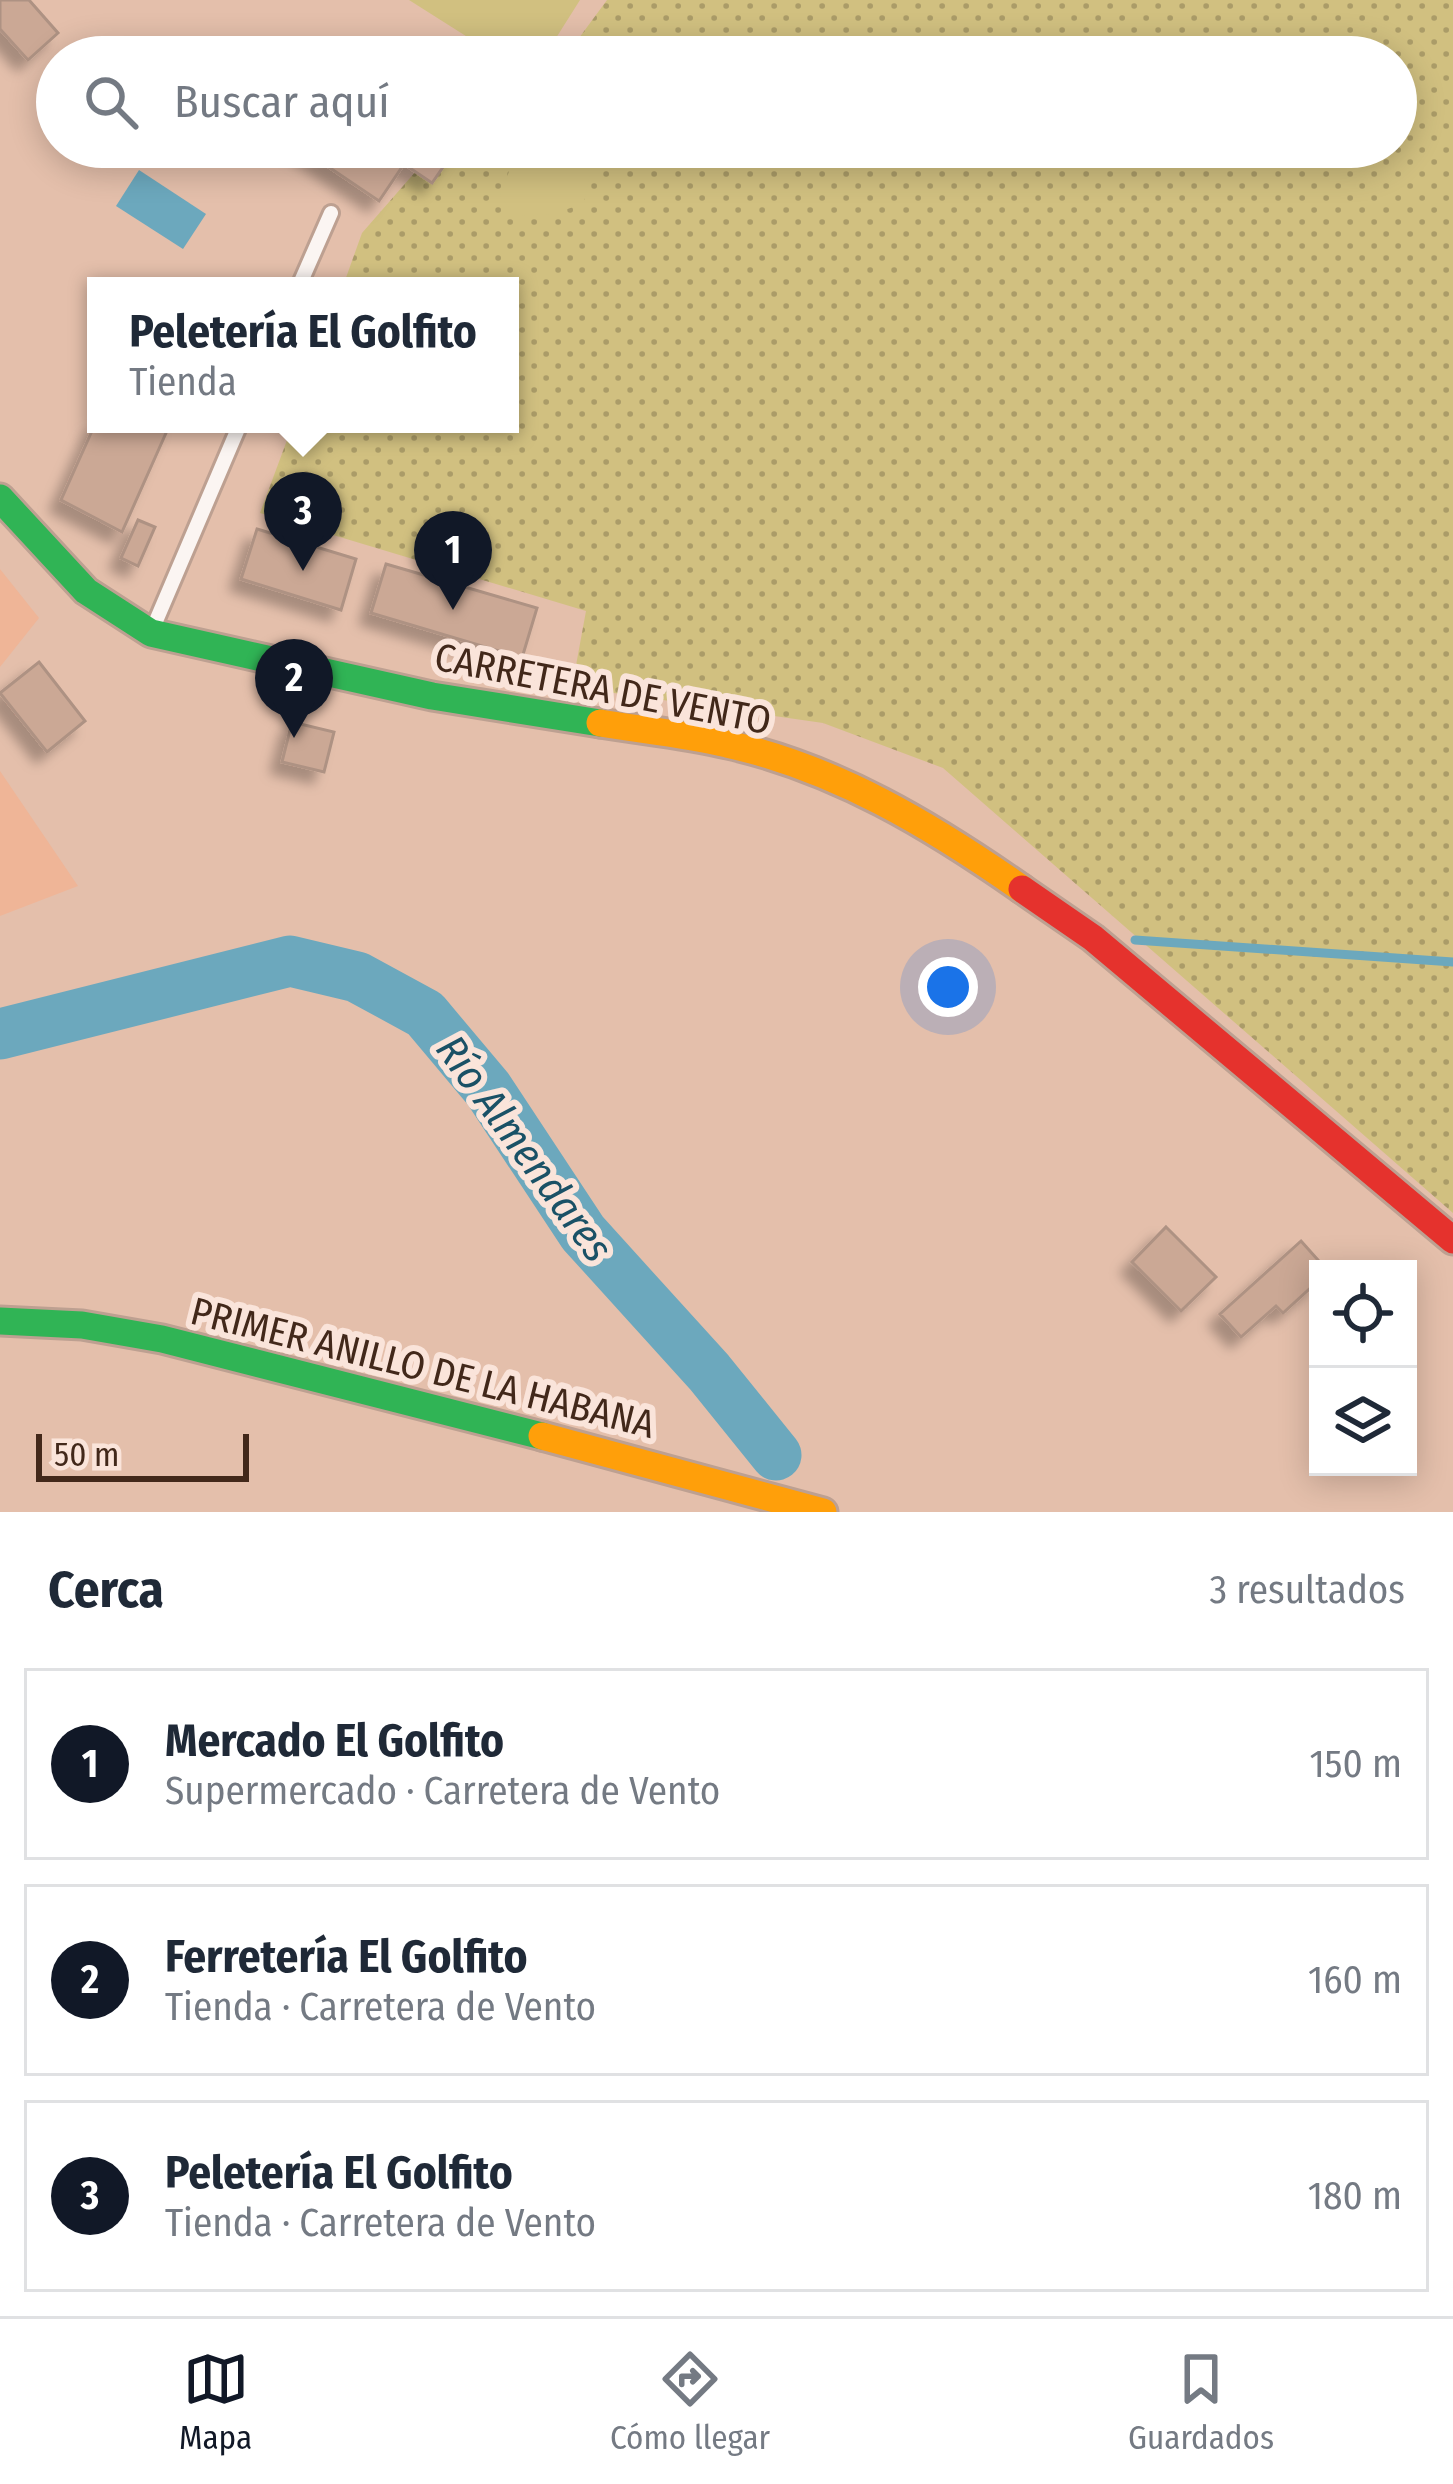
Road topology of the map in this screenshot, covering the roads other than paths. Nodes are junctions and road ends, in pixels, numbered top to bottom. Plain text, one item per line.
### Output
1 (331, 212) dead end
2 (303, 277) edge
3 (236, 433) edge
4 (0, 498) edge
5 (151, 632) junction
6 (1453, 1240) edge
7 (0, 1321) edge
8 (823, 1512) edge

1 - 2 lane
3 - 5 lane
4 - 5 main road, CARRETERA DE VENTO
5 - 6 main road, CARRETERA DE VENTO
7 - 8 main road, PRIMER ANILLO DE LA HABANA

